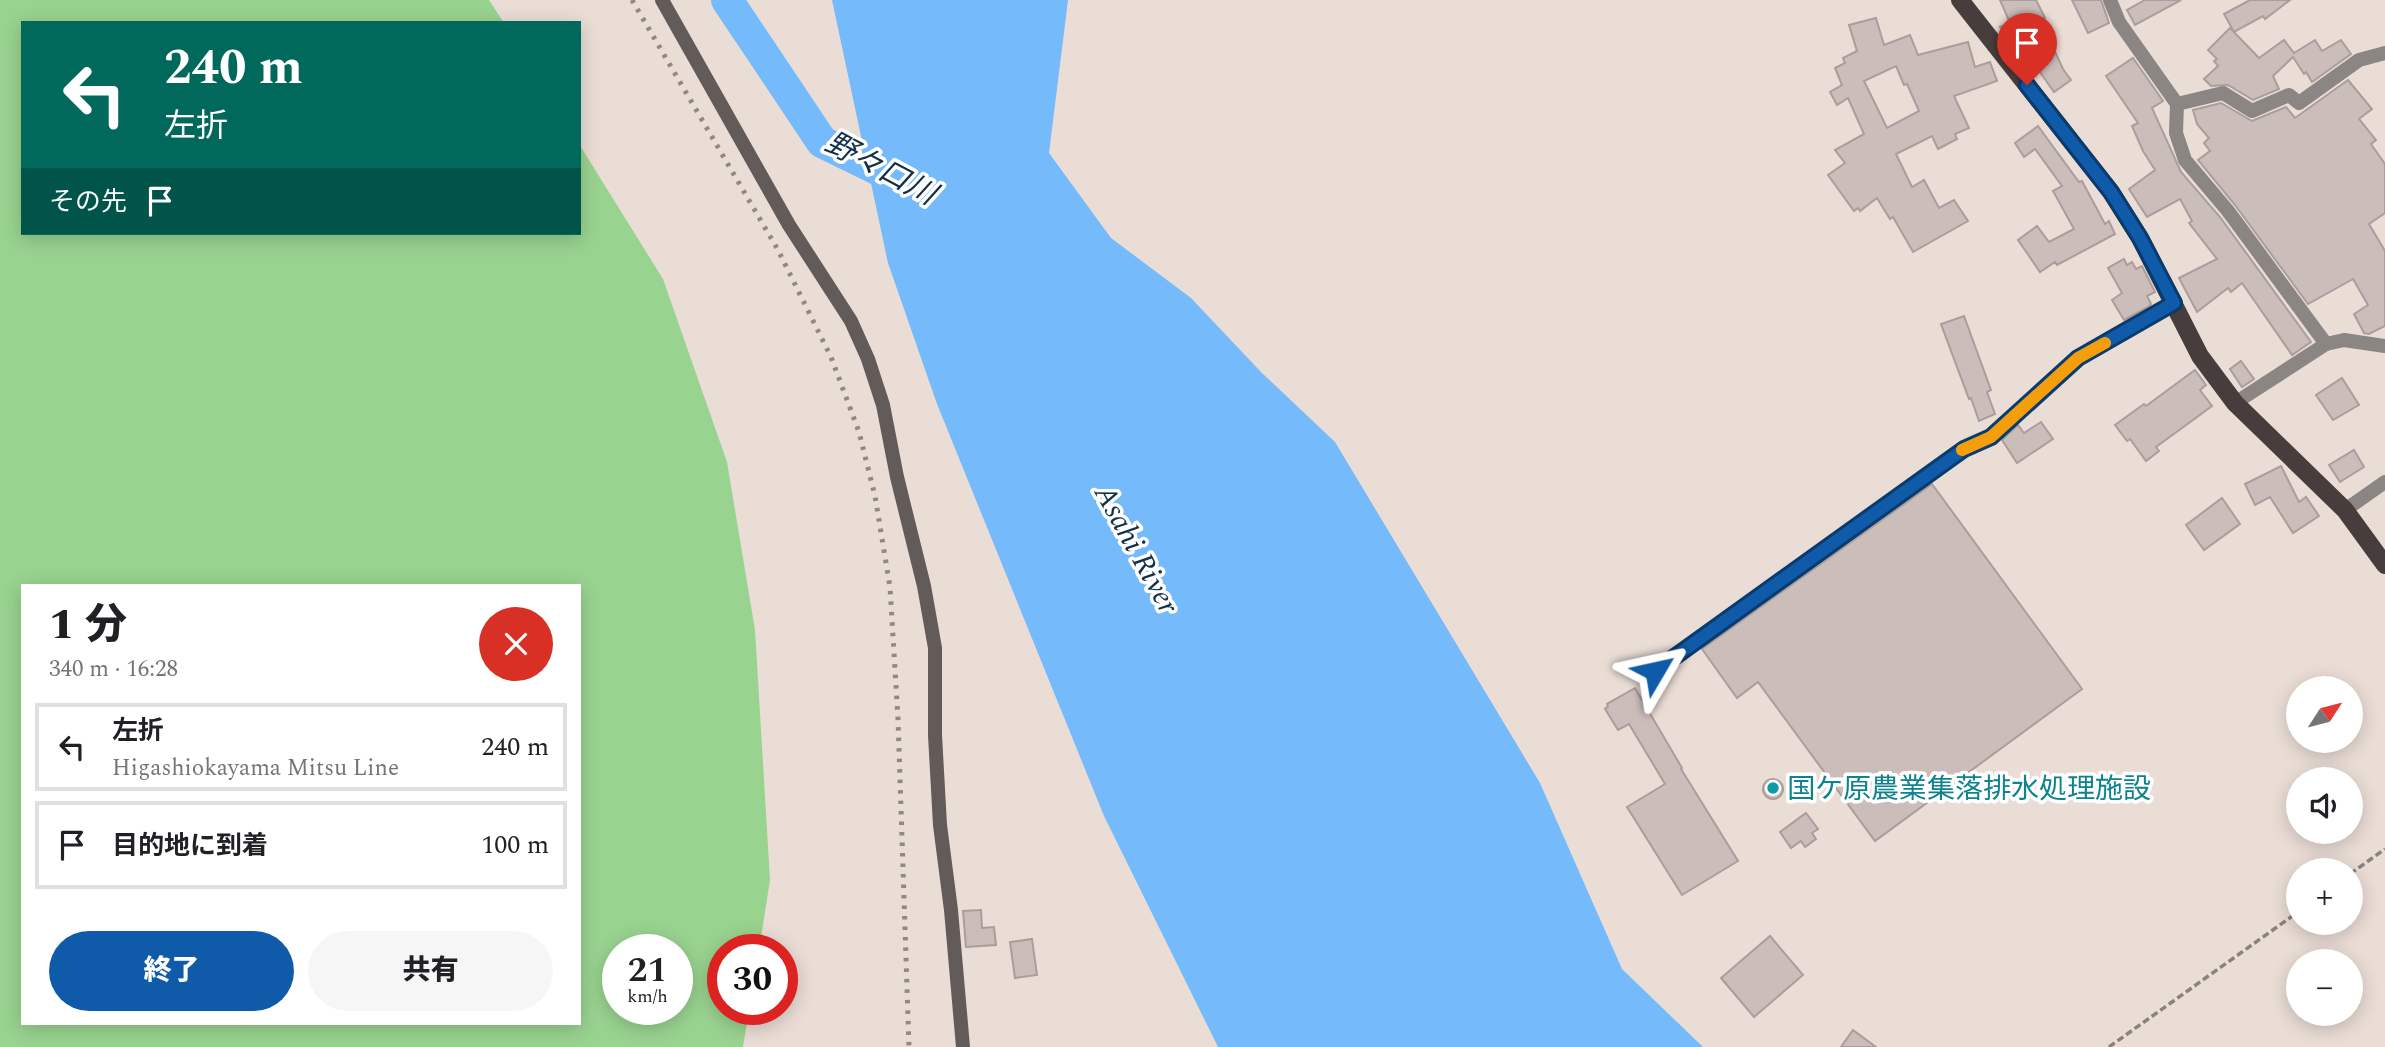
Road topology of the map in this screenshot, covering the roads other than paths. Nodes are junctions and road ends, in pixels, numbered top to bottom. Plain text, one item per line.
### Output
1 (662, 0) edge
2 (1961, 0) edge
3 (2110, 0) edge
4 (2385, 53) edge
5 (2177, 104) junction
6 (2174, 303) junction
7 (2326, 344) junction
8 (2385, 346) edge
9 (2235, 403) junction
10 (2385, 482) edge
11 (2345, 510) junction
12 (2385, 565) edge
13 (1655, 671) dead end
14 (963, 1047) edge

1 - 14 main road
2 - 6 main road
3 - 5 street
4 - 5 street
5 - 7 street
6 - 9 main road
6 - 13 street
7 - 8 street
7 - 9 street
9 - 11 main road
10 - 11 street
11 - 12 main road

